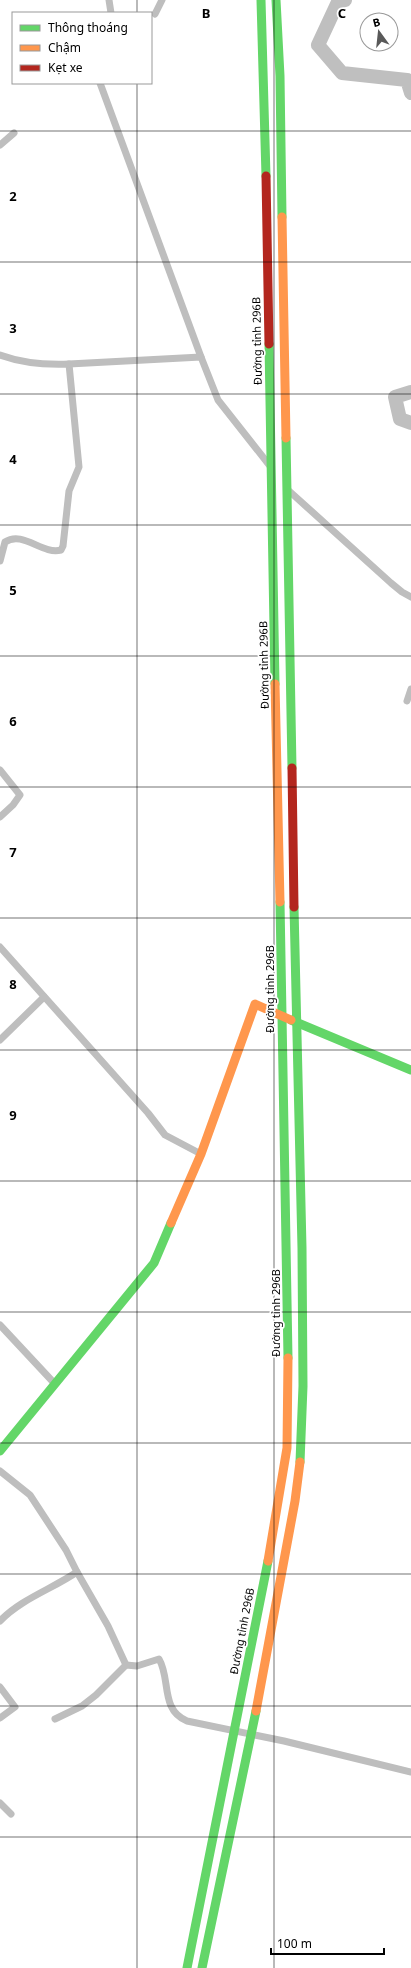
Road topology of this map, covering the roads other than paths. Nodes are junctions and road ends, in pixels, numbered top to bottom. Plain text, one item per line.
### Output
1 (110, 0) edge
2 (162, 0) edge
3 (261, 0) edge
4 (276, 0) edge
5 (111, 12) edge
6 (155, 14) dead end
7 (100, 84) edge
8 (14, 133) dead end
9 (1, 141) edge
10 (0, 355) edge
11 (201, 357) junction
12 (69, 364) junction
13 (270, 466) junction
14 (288, 490) junction
15 (0, 561) edge
16 (411, 596) edge
17 (411, 689) edge
18 (407, 701) dead end
19 (0, 770) edge
20 (0, 817) edge
21 (0, 947) edge
22 (44, 997) junction
23 (281, 1017) junction
24 (296, 1023) junction
25 (0, 1040) edge
26 (411, 1070) edge
27 (201, 1154) junction
28 (0, 1325) edge
29 (55, 1384) junction
30 (0, 1451) edge
31 (0, 1471) edge
32 (77, 1572) junction
33 (0, 1621) edge
34 (126, 1665) junction
35 (0, 1688) edge
36 (0, 1718) edge
37 (55, 1719) dead end
38 (234, 1730) junction
39 (252, 1735) junction
40 (411, 1772) edge
41 (0, 1803) edge
42 (11, 1814) dead end
43 (187, 1968) edge
44 (202, 1968) edge

1 - 5 street
2 - 6 street
3 - 13 main road, Đường tỉnh 296B
4 - 14 main road
7 - 11 street
8 - 9 street
10 - 12 street
11 - 12 street
11 - 13 street
12 - 15 street
13 - 23 main road, Đường tỉnh 296B
14 - 16 street
14 - 24 main road
17 - 18 street
19 - 20 street
21 - 22 street
22 - 25 street
22 - 27 street
23 - 24 main road
23 - 27 main road
23 - 38 main road, Đường tỉnh 296B
24 - 26 main road
24 - 39 main road
27 - 29 main road
28 - 29 street
29 - 30 main road
31 - 32 street
32 - 33 street
32 - 34 street
34 - 37 street
34 - 38 street
35 - 36 street
38 - 39 street
38 - 43 main road, Đường tỉnh 296B
39 - 40 street
39 - 44 main road
41 - 42 street

